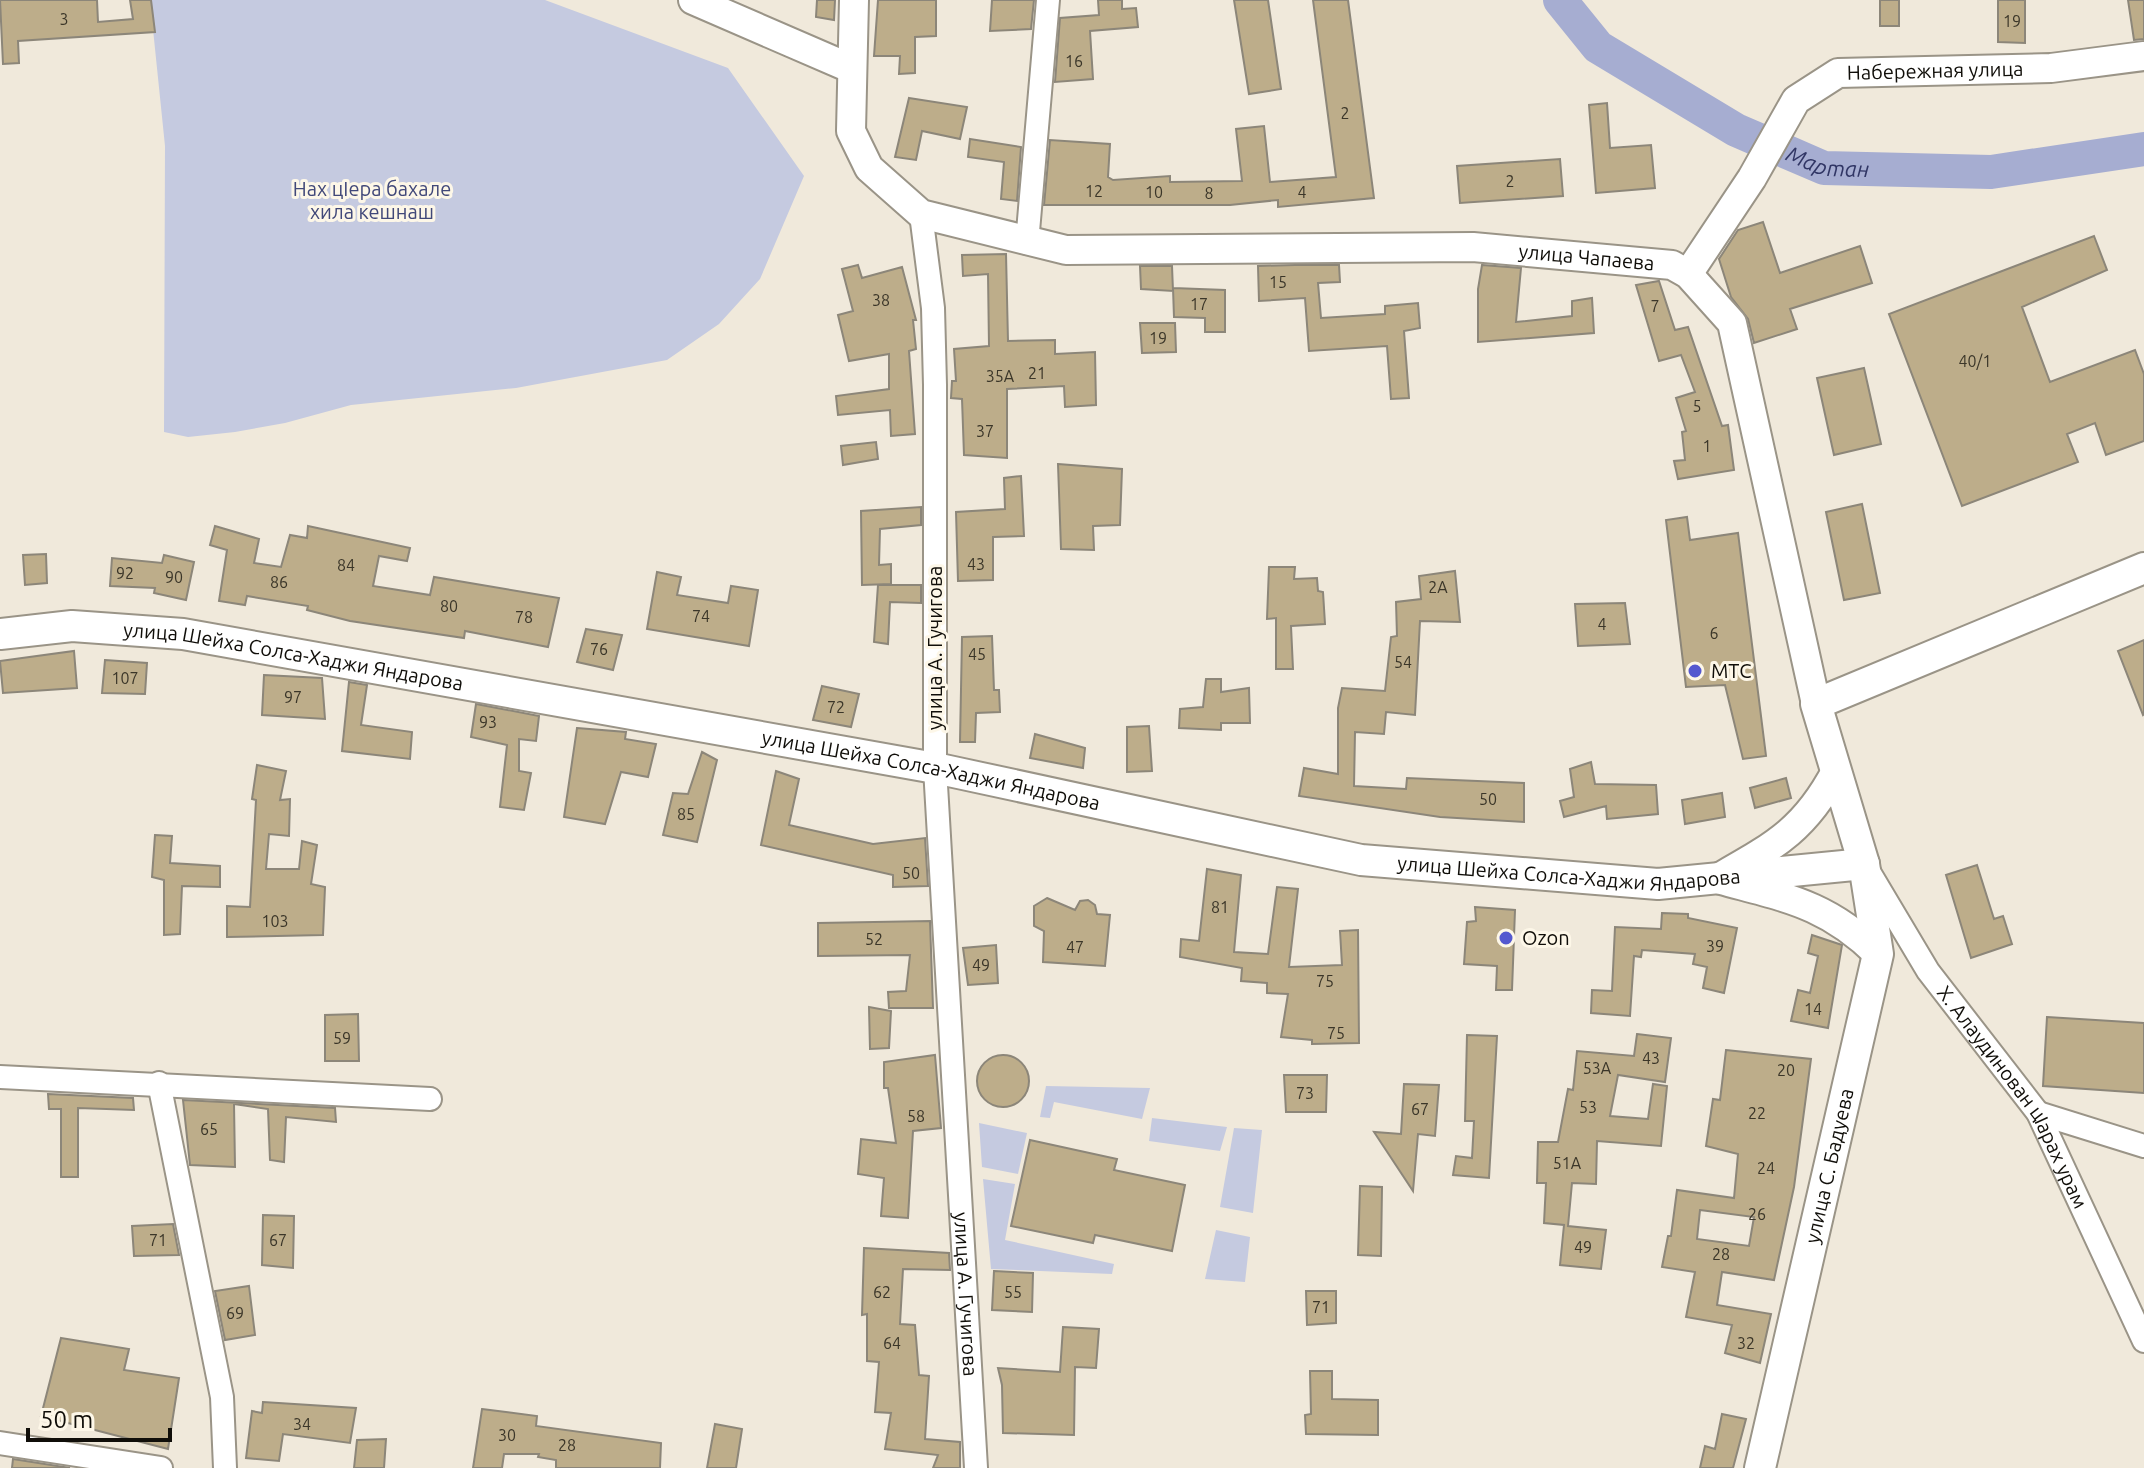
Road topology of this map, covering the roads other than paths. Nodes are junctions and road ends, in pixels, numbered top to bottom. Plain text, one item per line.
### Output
1 (693, 0) edge
2 (854, 0) edge
3 (1048, 0) edge
4 (2144, 56) edge
5 (850, 68) junction
6 (921, 214) junction
7 (1027, 243) junction
8 (1688, 274) junction
9 (2144, 568) edge
10 (0, 634) edge
11 (1816, 704) junction
12 (935, 768) junction
13 (1836, 771) junction
14 (1864, 864) junction
15 (1716, 879) junction
16 (1878, 954) junction
17 (0, 1077) edge
18 (159, 1083) junction
19 (430, 1099) dead end
20 (2038, 1113) junction
21 (2144, 1146) edge
22 (2144, 1341) edge
23 (0, 1443) edge
24 (161, 1468) edge
25 (225, 1468) edge
26 (976, 1468) edge
27 (1760, 1468) edge

1 - 5 street
2 - 5 street
3 - 7 street
4 - 8 street, Набережная улица
5 - 6 street
6 - 7 street, улица Чапаева
6 - 12 street, улица А. Гучигова
7 - 8 street, улица Чапаева
8 - 11 street
9 - 11 main road
10 - 12 main road, улица Шейха Солса-Хаджи Яндарова
11 - 13 main road, улица С. Бадуева
12 - 15 main road, улица Шейха Солса-Хаджи Яндарова
12 - 26 street, улица А. Гучигова
13 - 14 main road, улица С. Бадуева
13 - 15 street
14 - 15 main road, улица Шейха Солса-Хаджи Яндарова
14 - 16 main road, улица С. Бадуева
14 - 20 street, Х. Алаудинован цIарах урам
15 - 16 street
16 - 27 main road, улица С. Бадуева
17 - 18 street
18 - 19 street
18 - 25 street
20 - 21 street
20 - 22 street, Х. Алаудинован цIарах урам
23 - 24 street

